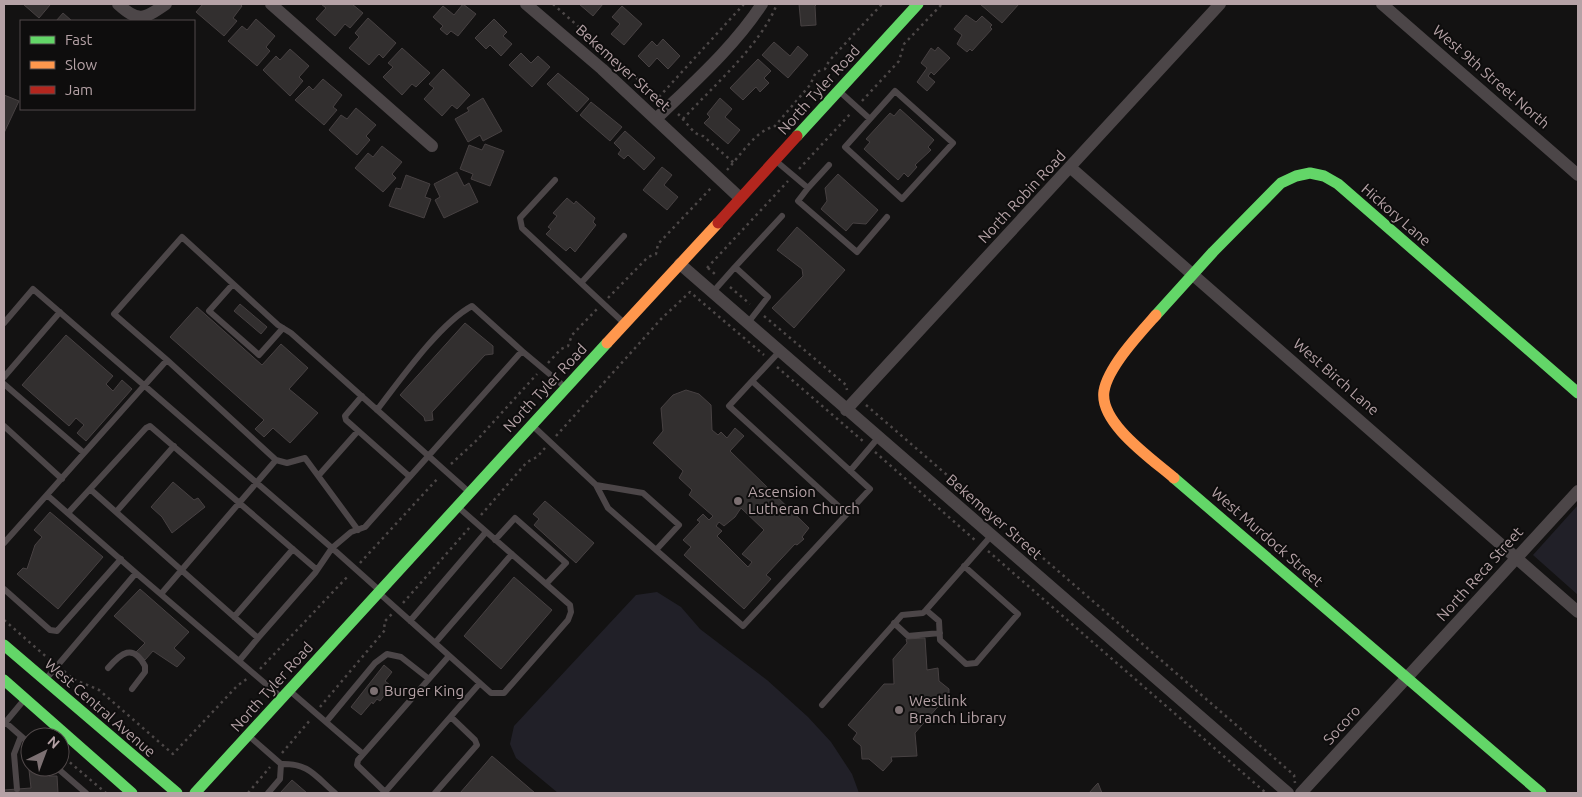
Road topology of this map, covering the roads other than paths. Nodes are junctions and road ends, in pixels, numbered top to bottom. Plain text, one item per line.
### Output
1 (118, 4) edge
2 (166, 4) edge
3 (271, 4) edge
4 (526, 4) edge
5 (762, 4) edge
6 (918, 4) edge
7 (1220, 4) edge
8 (1382, 4) edge
9 (839, 90) junction
10 (870, 119) junction
11 (656, 120) junction
12 (432, 146) dead end
13 (775, 160) junction
14 (829, 165) dead end
15 (1071, 168) junction
16 (1578, 175) edge
17 (555, 180) dead end
18 (808, 188) junction
19 (740, 198) junction
20 (782, 216) dead end
21 (887, 217) dead end
22 (624, 236) dead end
23 (680, 264) junction
24 (735, 267) junction
25 (1193, 274) junction
26 (581, 283) junction
27 (233, 284) junction
28 (712, 293) junction
29 (60, 312) junction
30 (4, 323) edge
31 (625, 324) junction
32 (748, 324) junction
33 (283, 328) junction
34 (522, 351) junction
35 (775, 356) junction
36 (167, 360) junction
37 (4, 377) edge
38 (752, 381) junction
39 (4, 384) edge
40 (145, 385) junction
41 (566, 388) junction
42 (1578, 393) edge
43 (362, 396) junction
44 (377, 410) junction
45 (846, 410) junction
46 (532, 425) junction
47 (4, 426) edge
48 (358, 431) junction
49 (874, 443) junction
50 (174, 446) junction
51 (84, 454) junction
52 (427, 455) junction
53 (276, 460) junction
54 (850, 471) junction
55 (319, 476) junction
56 (409, 476) junction
57 (62, 478) junction
58 (256, 482) junction
59 (596, 485) junction
60 (90, 490) junction
61 (1578, 491) edge
62 (470, 492) junction
63 (47, 494) junction
64 (238, 502) junction
65 (457, 506) junction
66 (116, 512) junction
67 (68, 513) junction
68 (846, 514) junction
69 (358, 530) junction
70 (486, 532) junction
71 (991, 536) junction
72 (495, 540) junction
73 (4, 543) edge
74 (332, 548) junction
75 (293, 549) junction
76 (656, 550) junction
77 (512, 554) junction
78 (1517, 558) junction
79 (121, 559) junction
80 (964, 566) junction
81 (316, 569) junction
82 (182, 570) junction
83 (136, 573) junction
84 (546, 584) junction
85 (4, 589) edge
86 (379, 592) junction
87 (161, 594) junction
88 (926, 610) junction
89 (1578, 612) edge
90 (234, 617) junction
91 (410, 621) junction
92 (894, 623) junction
93 (940, 633) junction
94 (258, 638) junction
95 (435, 643) junction
96 (4, 645) edge
97 (449, 656) junction
98 (239, 661) junction
99 (108, 668) dead end
100 (1406, 678) junction
101 (429, 679) junction
102 (4, 680) edge
103 (45, 680) junction
104 (480, 683) junction
105 (132, 689) dead end
106 (286, 694) junction
107 (25, 700) junction
108 (822, 705) dead end
109 (450, 717) junction
110 (326, 722) junction
111 (4, 723) edge
112 (248, 735) junction
113 (20, 736) joint
114 (363, 754) junction
115 (279, 762) junction
116 (68, 777) edge
117 (17, 789) dead end
118 (1303, 792) edge
119 (86, 793) edge
120 (132, 793) edge
121 (177, 793) edge
122 (195, 793) edge
123 (268, 793) edge
124 (335, 793) edge
125 (386, 793) edge
126 (435, 793) edge
127 (1288, 793) edge
128 (1540, 793) edge

1 - 2 street
3 - 12 street
4 - 11 street, Bekemeyer Street
5 - 11 street
6 - 9 main road, North Tyler Road
7 - 15 street, North Robin Road
8 - 16 street, West 9th Street North
9 - 10 lane
9 - 13 main road, North Tyler Road
10 - 10 lane
11 - 19 street, Bekemeyer Street
13 - 18 lane
13 - 19 main road, North Tyler Road
14 - 18 lane
15 - 25 street, West Birch Lane
15 - 45 street, North Robin Road
17 - 26 lane
18 - 21 lane
19 - 23 main road, North Tyler Road
20 - 24 lane
22 - 26 lane
23 - 28 street, Bekemeyer Street
23 - 31 main road, North Tyler Road
24 - 28 lane
24 - 32 lane
25 - 42 main road, Hickory Lane
25 - 78 street, West Birch Lane
25 - 100 main road, West Murdock Street
26 - 31 lane
27 - 33 lane
27 - 33 lane
27 - 36 lane
28 - 32 street, Bekemeyer Street
29 - 30 lane
29 - 37 lane
29 - 40 lane
31 - 41 main road, North Tyler Road
32 - 35 street, Bekemeyer Street
33 - 43 lane
34 - 41 lane
34 - 44 lane
34 - 52 lane
35 - 38 lane
35 - 45 street, Bekemeyer Street
36 - 40 lane
36 - 53 lane
38 - 54 lane
38 - 68 lane
39 - 51 lane
40 - 51 lane
40 - 58 lane
41 - 46 main road, North Tyler Road
43 - 44 lane
43 - 48 lane
44 - 52 lane
45 - 49 street, Bekemeyer Street
46 - 59 lane
46 - 62 main road, North Tyler Road
47 - 57 lane
48 - 55 lane
48 - 56 lane
49 - 54 lane
49 - 71 street, Bekemeyer Street
50 - 60 lane
50 - 64 lane
50 - 66 lane
51 - 57 lane
52 - 56 lane
52 - 62 lane
53 - 55 lane
53 - 58 lane
54 - 68 lane
55 - 69 lane
56 - 69 lane
57 - 63 lane
58 - 64 lane
58 - 74 lane
59 - 76 lane
59 - 76 lane
60 - 66 lane
60 - 67 lane
61 - 78 street, North Reca Street
62 - 65 main road, North Tyler Road
63 - 67 lane
63 - 73 lane
64 - 75 lane
64 - 82 lane
65 - 70 lane
65 - 86 main road, North Tyler Road
66 - 82 lane
67 - 79 lane
68 - 76 lane
69 - 74 lane
70 - 72 lane
70 - 91 lane
71 - 80 lane
71 - 127 street, Bekemeyer Street
72 - 77 lane
72 - 84 lane
74 - 81 lane
74 - 86 lane
75 - 81 lane
75 - 90 lane
77 - 84 lane
77 - 95 lane
78 - 89 street, West Birch Lane
78 - 100 street, North Reca Street
79 - 83 lane
79 - 85 lane
80 - 88 lane
80 - 93 lane
81 - 94 lane
82 - 87 lane
82 - 90 lane
83 - 87 lane
83 - 103 lane
84 - 104 lane
86 - 91 lane
86 - 106 main road, North Tyler Road
87 - 98 lane
88 - 92 lane
88 - 93 lane
90 - 94 lane
91 - 95 lane
92 - 93 lane
92 - 108 lane
94 - 98 lane
95 - 97 lane
96 - 103 main road, West Central Avenue
97 - 101 lane
97 - 104 lane
98 - 106 lane
99 - 105 lane
100 - 118 street, Socoro
100 - 128 main road, West Murdock Street
101 - 110 lane
101 - 114 lane
102 - 107 main road
103 - 121 main road, West Central Avenue
104 - 109 lane
106 - 110 lane
106 - 112 main road, North Tyler Road
107 - 111 lane
107 - 120 main road
109 - 125 lane
109 - 126 lane
110 - 114 lane
111 - 113 lane
112 - 115 lane
112 - 122 main road, North Tyler Road
113 - 117 lane
114 - 125 lane
115 - 123 lane
115 - 124 lane
116 - 119 lane

